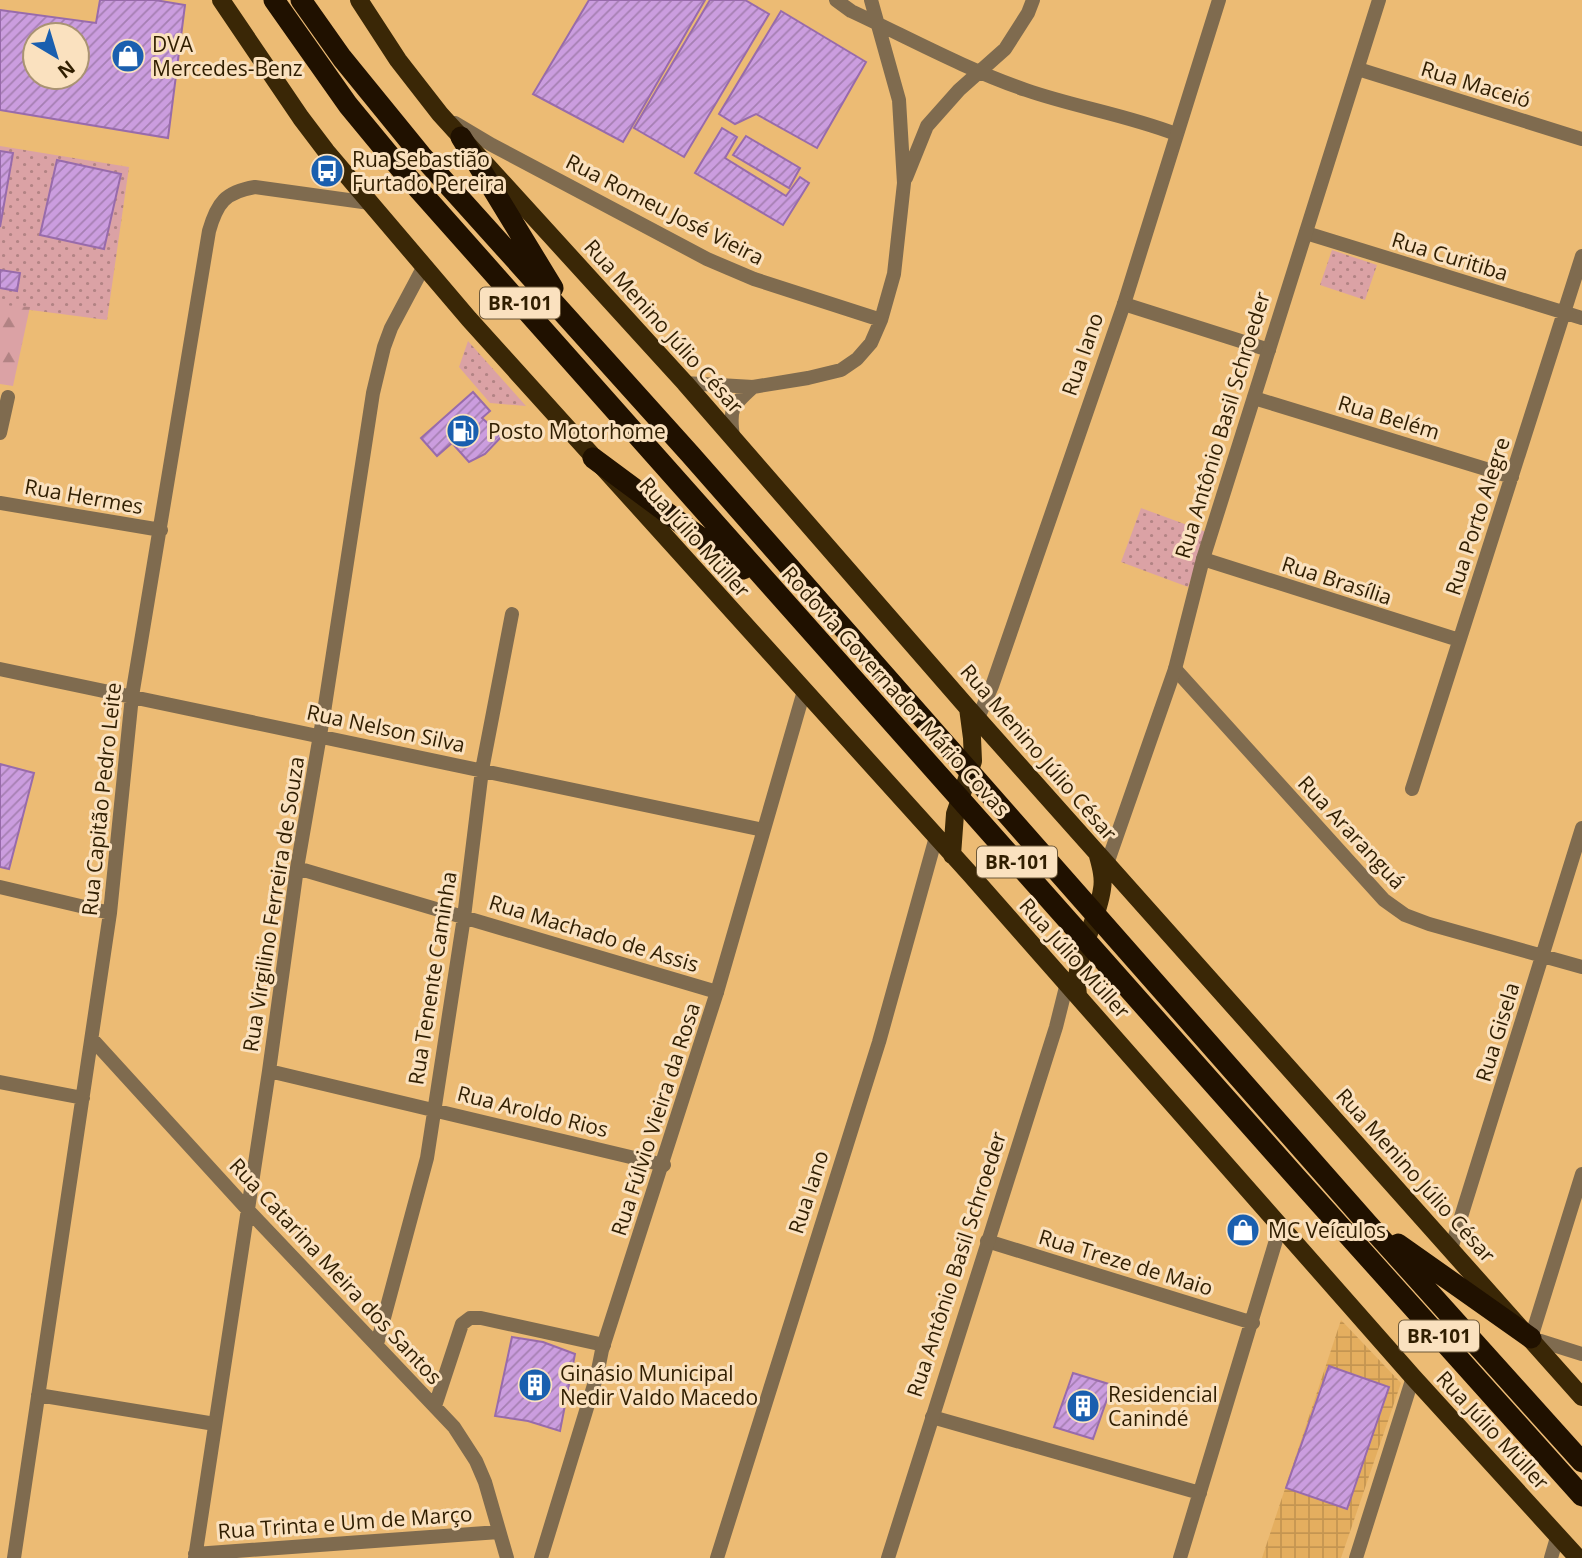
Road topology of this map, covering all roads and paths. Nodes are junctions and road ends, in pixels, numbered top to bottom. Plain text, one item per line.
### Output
1 (221, 0) edge
2 (274, 0) edge
3 (301, 0) edge
4 (359, 0) edge
5 (836, 0) edge
6 (871, 0) edge
7 (1033, 0) edge
8 (1219, 0) edge
9 (1380, 0) edge
10 (878, 24) junction
11 (1358, 69) junction
12 (978, 72) junction
13 (440, 114) junction
14 (1175, 134) junction
15 (461, 137) junction
16 (1582, 139) edge
17 (904, 183) junction
18 (370, 204) junction
19 (1306, 233) junction
20 (1582, 256) edge
21 (424, 266) junction
22 (1124, 304) junction
23 (1564, 313) junction
24 (1582, 318) edge
25 (881, 320) junction
26 (582, 335) junction
27 (1269, 350) junction
28 (685, 383) junction
29 (753, 387) junction
30 (8, 397) dead end
31 (1254, 398) junction
32 (0, 433) edge
33 (733, 437) junction
34 (593, 458) junction
35 (1512, 477) junction
36 (0, 503) edge
37 (161, 530) junction
38 (1203, 559) junction
39 (779, 596) junction
40 (512, 614) dead end
41 (1460, 640) junction
42 (0, 669) edge
43 (1175, 669) junction
44 (804, 691) junction
45 (132, 696) junction
46 (973, 713) junction
47 (320, 736) junction
48 (1004, 748) junction
49 (973, 761) junction
50 (482, 770) junction
51 (1412, 789) dead end
52 (963, 812) junction
53 (1582, 828) edge
54 (763, 830) junction
55 (931, 832) junction
56 (952, 855) junction
57 (1102, 859) junction
58 (297, 868) junction
59 (0, 887) edge
60 (1130, 889) junction
61 (1100, 901) junction
62 (110, 913) junction
63 (464, 917) junction
64 (1087, 954) junction
65 (1542, 955) junction
66 (1582, 967) edge
67 (1054, 968) junction
68 (1073, 989) junction
69 (718, 992) junction
70 (92, 1039) junction
71 (269, 1071) junction
72 (0, 1082) edge
73 (83, 1098) junction
74 (434, 1109) junction
75 (663, 1165) junction
76 (1582, 1174) edge
77 (248, 1210) junction
78 (1367, 1223) junction
79 (1566, 1224) junction
80 (1280, 1227) junction
81 (1582, 1229) edge
82 (987, 1241) junction
83 (1451, 1249) junction
84 (1253, 1322) junction
85 (1531, 1338) junction
86 (377, 1344) junction
87 (604, 1345) junction
88 (1582, 1354) edge
89 (1413, 1377) junction
90 (38, 1395) junction
91 (1582, 1397) edge
92 (435, 1406) junction
93 (932, 1417) junction
94 (215, 1424) junction
95 (1582, 1462) edge
96 (1200, 1493) junction
97 (1582, 1496) edge
98 (499, 1532) junction
99 (1558, 1534) junction
100 (195, 1556) edge
101 (14, 1558) edge
102 (507, 1558) edge
103 (541, 1558) edge
104 (717, 1558) edge
105 (888, 1558) edge
106 (1180, 1558) edge
107 (1356, 1558) edge
108 (1551, 1558) edge
109 (1578, 1558) edge

1 - 18 main road
2 - 39 highway, Rodovia Governador Mário Covas / BR-101
3 - 26 highway, Rodovia Governador Mário Covas / BR-101
4 - 13 main road, Rua Menino Júlio César
5 - 10 street
6 - 10 street
7 - 12 street
8 - 14 street, Rua Iano
9 - 11 street, Rua Antônio Basil Schroeder
10 - 12 street
10 - 17 street
11 - 16 street, Rua Maceió
11 - 19 street, Rua Antônio Basil Schroeder
12 - 14 street
12 - 17 street
13 - 15 main road, Rua Menino Júlio César
13 - 25 street, Rua Romeu José Vieira
14 - 22 street, Rua Iano
15 - 26 highway
15 - 28 main road, Rua Menino Júlio César
17 - 25 street
18 - 21 main road
18 - 37 street, Rua Capitão Pedro Leite
19 - 23 street, Rua Curitiba
19 - 27 street, Rua Antônio Basil Schroeder
20 - 23 street, Rua Porto Alegre
21 - 34 main road, Rua Júlio Müller
21 - 47 street, Rua Virgilino Ferreira de Souza
22 - 27 street
22 - 46 street, Rua Iano
23 - 24 street, Rua Curitiba
23 - 35 street, Rua Porto Alegre
25 - 29 street
26 - 78 highway, Rodovia Governador Mário Covas / BR-101
27 - 31 street, Rua Antônio Basil Schroeder
28 - 29 street
28 - 33 main road, Rua Menino Júlio César
29 - 33 street
30 - 32 street
31 - 35 street, Rua Belém
31 - 38 street, Rua Antônio Basil Schroeder
33 - 46 main road, Rua Menino Júlio César
34 - 39 highway
34 - 44 main road, Rua Júlio Müller
35 - 41 street, Rua Porto Alegre
36 - 37 street, Rua Hermes
37 - 45 street, Rua Capitão Pedro Leite
38 - 41 street, Rua Brasília
38 - 43 street, Rua Antônio Basil Schroeder
39 - 52 highway, Rodovia Governador Mário Covas / BR-101
40 - 50 street, Rua Tenente Caminha
41 - 51 street, Rua Porto Alegre
42 - 45 street, Rua Nelson Silva
43 - 57 street, Rua Antônio Basil Schroeder
43 - 65 street, Rua Araranguá
44 - 54 street, Rua Fúlvio Vieira da Rosa
44 - 55 main road, Rua Júlio Müller
45 - 47 street, Rua Nelson Silva
45 - 62 street, Rua Capitão Pedro Leite
46 - 48 main road, Rua Menino Júlio César
46 - 49 main road
47 - 50 street, Rua Nelson Silva
47 - 58 street, Rua Virgilino Ferreira de Souza
48 - 49 main road
48 - 57 main road, Rua Menino Júlio César
49 - 52 main road
50 - 54 street, Rua Nelson Silva
50 - 63 street, Rua Tenente Caminha
52 - 55 main road
52 - 56 main road
52 - 64 highway, Rodovia Governador Mário Covas / BR-101
53 - 65 street, Rua Gisela
54 - 69 street, Rua Fúlvio Vieira da Rosa
55 - 56 main road, Rua Júlio Müller
55 - 104 street, Rua Iano
56 - 67 main road, Rua Júlio Müller
57 - 60 main road, Rua Menino Júlio César
57 - 61 main road, Rua Antônio Basil Schroeder
58 - 63 street, Rua Machado de Assis
58 - 71 street, Rua Virgilino Ferreira de Souza
59 - 62 street
60 - 61 main road
60 - 83 main road, Rua Menino Júlio César
61 - 64 main road, Rua Antônio Basil Schroeder
62 - 70 street, Rua Capitão Pedro Leite
63 - 69 street, Rua Machado de Assis
63 - 74 street, Rua Tenente Caminha
64 - 67 main road
64 - 68 main road, Rua Antônio Basil Schroeder
64 - 97 highway, Rodovia Governador Mário Covas / BR-101
65 - 66 street, Rua Araranguá
65 - 83 street, Rua Gisela
67 - 68 main road, Rua Júlio Müller
68 - 80 main road, Rua Júlio Müller
68 - 82 street, Rua Antônio Basil Schroeder
69 - 75 street, Rua Fúlvio Vieira da Rosa
70 - 73 street, Rua Capitão Pedro Leite
70 - 77 street, Rua Catarina Meira dos Santos
71 - 74 street, Rua Aroldo Rios
71 - 77 street, Rua Virgilino Ferreira de Souza
72 - 73 street
73 - 90 street, Rua Capitão Pedro Leite
74 - 75 street, Rua Aroldo Rios
74 - 86 street, Rua Tenente Caminha
75 - 87 street, Rua Fúlvio Vieira da Rosa
76 - 79 street
77 - 86 street, Rua Catarina Meira dos Santos
77 - 94 street, Rua Virgilino Ferreira de Souza
78 - 85 highway
78 - 95 highway, Rodovia Governador Mário Covas / BR-101
79 - 81 street
79 - 85 street
80 - 84 street
80 - 89 main road, Rua Júlio Müller
82 - 84 street, Rua Treze de Maio
82 - 93 street, Rua Antônio Basil Schroeder
83 - 85 main road, Rua Menino Júlio César
84 - 96 street
85 - 88 street
85 - 91 main road, Rua Menino Júlio César
86 - 92 street, Rua Catarina Meira dos Santos
87 - 92 street
87 - 103 street, Rua Fúlvio Vieira da Rosa
89 - 99 main road, Rua Júlio Müller
89 - 107 street
90 - 94 street
90 - 101 street, Rua Capitão Pedro Leite
92 - 98 street, Rua Catarina Meira dos Santos
93 - 96 street
93 - 105 street, Rua Antônio Basil Schroeder
94 - 100 street, Rua Virgilino Ferreira de Souza
96 - 106 street
98 - 100 street, Rua Trinta e Um de Março
98 - 102 street, Rua Catarina Meira dos Santos
99 - 108 street
99 - 109 main road, Rua Júlio Müller

